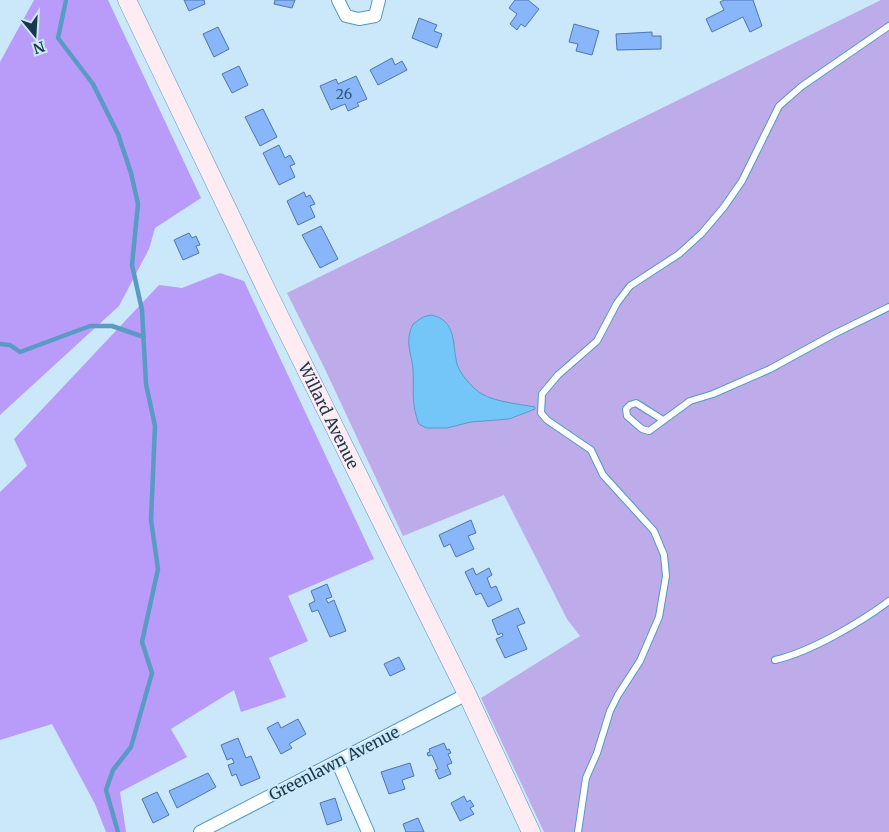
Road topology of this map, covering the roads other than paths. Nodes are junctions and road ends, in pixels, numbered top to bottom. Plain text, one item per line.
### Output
1 (127, 0) edge
2 (338, 0) edge
3 (379, 0) edge
4 (889, 26) edge
5 (889, 306) edge
6 (663, 420) junction
7 (889, 601) edge
8 (775, 660) dead end
9 (467, 694) junction
10 (337, 761) junction
11 (200, 832) edge
12 (368, 832) edge
13 (531, 832) edge
14 (578, 832) edge

1 - 9 main road, Willard Avenue
2 - 3 street
4 - 14 lane
5 - 6 lane
6 - 6 lane
7 - 8 lane
9 - 10 street, Greenlawn Avenue
9 - 13 main road, Willard Avenue
10 - 11 street, Greenlawn Avenue
10 - 12 street

